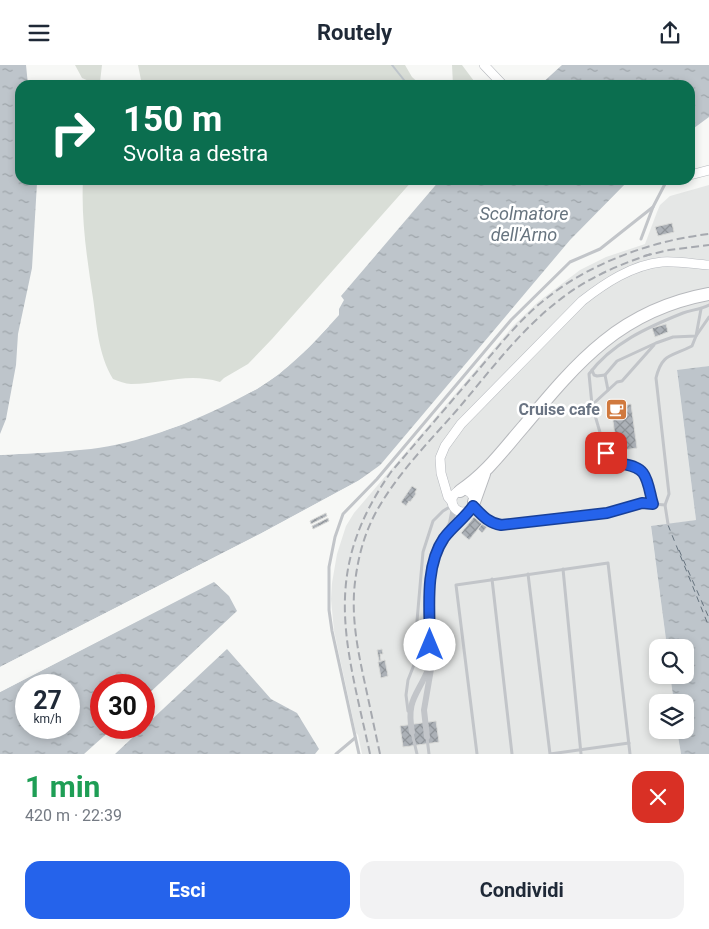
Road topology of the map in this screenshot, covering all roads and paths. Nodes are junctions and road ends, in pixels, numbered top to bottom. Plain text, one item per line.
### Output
1 (484, 65) edge
2 (498, 80) edge
3 (709, 170) edge
4 (695, 174) edge
5 (663, 185) edge
6 (652, 207) junction
7 (641, 239) dead end
8 (709, 265) edge
9 (709, 294) edge
10 (709, 305) edge
11 (700, 309) junction
12 (709, 317) edge
13 (696, 336) junction
14 (656, 343) junction
15 (592, 370) junction
16 (605, 375) junction
17 (608, 390) junction
18 (592, 405) junction
19 (485, 472) junction
20 (444, 480) junction
21 (459, 491) junction
22 (653, 504) junction
23 (453, 505) junction
24 (665, 505) junction
25 (473, 506) junction
26 (668, 524) dead end
27 (445, 537) junction
28 (563, 569) junction
29 (528, 574) junction
30 (492, 579) junction
31 (431, 661) junction
32 (409, 720) junction
33 (412, 732) joint
34 (427, 737) joint
35 (355, 738) junction
36 (629, 743) junction
37 (580, 752) edge
38 (336, 754) edge
39 (359, 754) edge
40 (417, 754) edge
41 (429, 754) edge
42 (477, 754) edge
43 (512, 754) edge
44 (630, 754) edge

1 - 2 street
3 - 4 street
5 - 6 lane
6 - 7 lane
6 - 35 lane
8 - 20 street
9 - 19 highway
10 - 11 lane
11 - 13 lane
11 - 15 lane
12 - 13 lane
13 - 14 lane
13 - 24 lane
14 - 16 lane
14 - 17 lane
15 - 16 lane
15 - 18 lane
16 - 17 lane
17 - 18 lane
18 - 22 lane
19 - 21 highway
19 - 25 highway
20 - 21 street
20 - 23 street
21 - 23 street
21 - 25 street
22 - 24 lane
22 - 25 lane
23 - 25 street
23 - 27 street
23 - 32 lane
24 - 26 lane
25 - 27 street
27 - 31 street
28 - 29 lane
28 - 36 lane
28 - 37 lane
29 - 30 lane
29 - 37 lane
30 - 42 lane
30 - 43 lane
31 - 32 street
31 - 34 street
32 - 33 street
33 - 40 lane
34 - 41 lane
35 - 38 lane
35 - 39 lane
36 - 37 lane
36 - 44 lane

